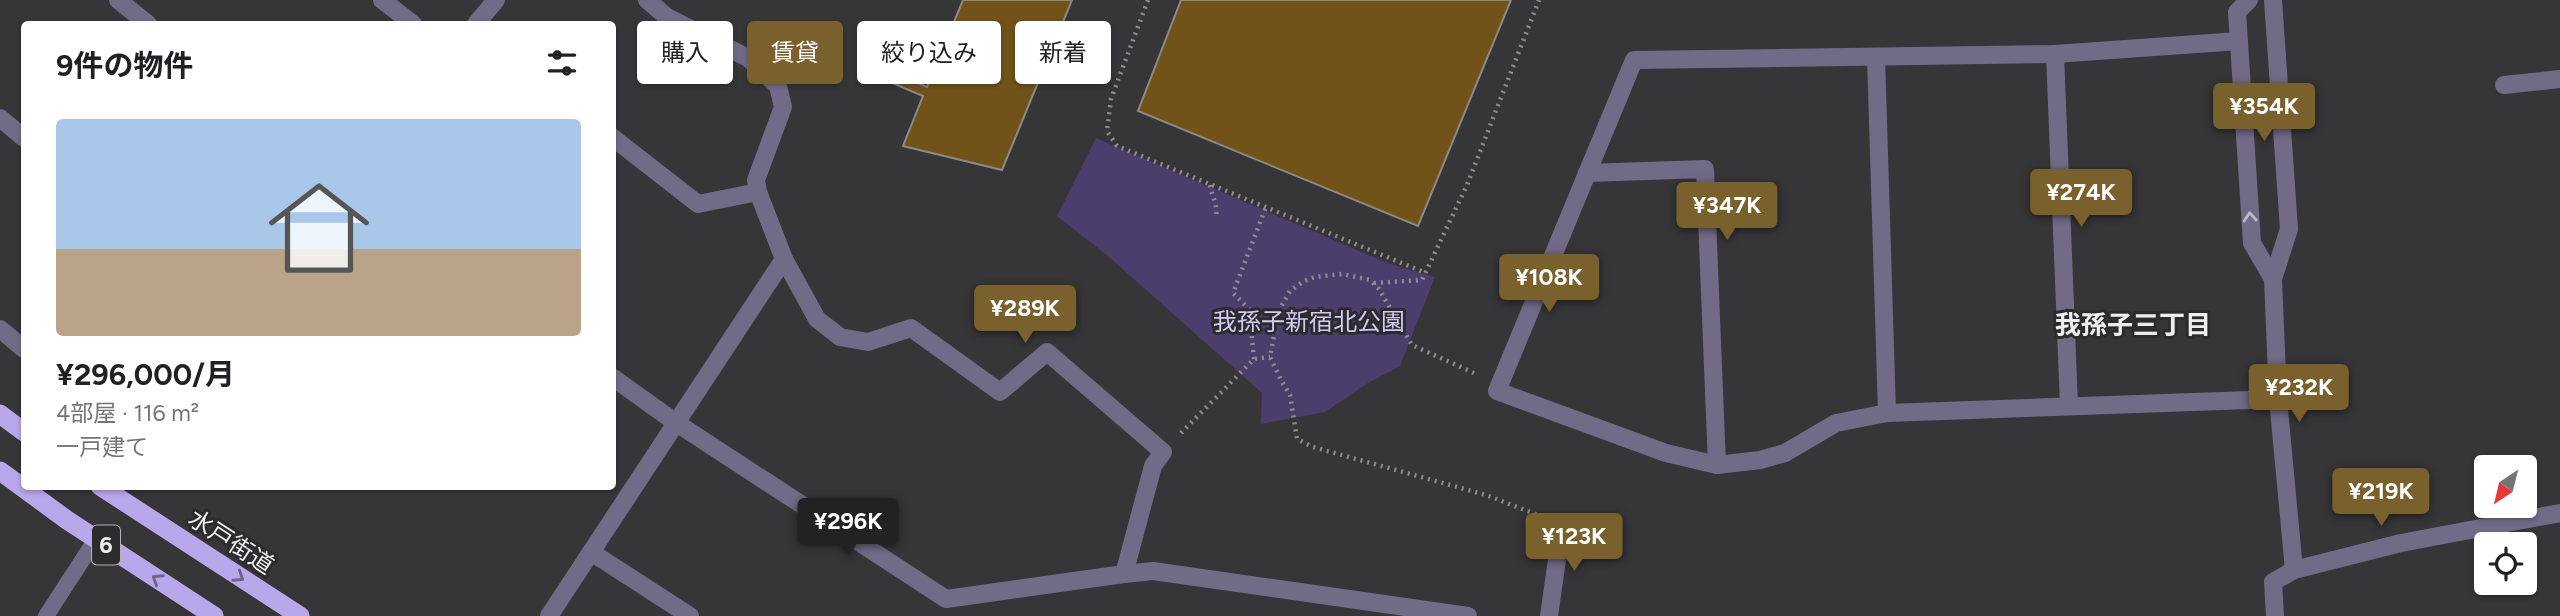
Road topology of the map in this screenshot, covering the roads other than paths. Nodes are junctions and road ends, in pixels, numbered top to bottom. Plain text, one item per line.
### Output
1 (118, 0) edge
2 (382, 0) edge
3 (496, 0) edge
4 (647, 0) edge
5 (2249, 0) edge
6 (2273, 0) edge
7 (144, 21) edge
8 (409, 21) edge
9 (478, 21) edge
10 (2239, 41) junction
11 (2055, 54) junction
12 (1876, 57) junction
13 (2560, 79) edge
14 (2504, 85) dead end
15 (0, 118) edge
16 (21, 136) edge
17 (616, 140) edge
18 (1587, 173) junction
19 (758, 192) junction
20 (784, 259) junction
21 (2273, 279) junction
22 (0, 329) edge
23 (21, 346) edge
24 (616, 380) edge
25 (2278, 398) junction
26 (2069, 406) junction
27 (1887, 413) junction
28 (0, 414) edge
29 (675, 422) junction
30 (21, 430) edge
31 (1717, 466) junction
32 (0, 471) edge
33 (21, 486) edge
34 (27, 490) edge
35 (106, 490) edge
36 (2560, 513) edge
37 (1562, 524) road end
38 (96, 539) junction
39 (591, 552) junction
40 (2294, 570) junction
41 (1124, 574) junction
42 (46, 616) edge
43 (214, 616) edge
44 (300, 616) edge
45 (549, 616) edge
46 (690, 616) edge
47 (1468, 616) edge
48 (1549, 616) edge
49 (2275, 616) edge

1 - 7 street
2 - 8 street
3 - 9 street
4 - 19 street
5 - 10 street
6 - 21 street
10 - 11 street
21 -> 10 street
11 - 12 street
11 - 26 street
12 - 18 street
12 - 27 street
13 - 14 street
15 - 16 street
17 - 19 street
18 - 31 street
18 - 31 street
19 - 20 street
20 - 29 street
20 - 41 street
21 - 25 street
22 - 23 street
24 - 29 street
25 - 26 street
25 - 40 street
26 - 27 street
27 - 31 street
28 - 30 highway
29 - 39 street
29 - 41 street
32 - 33 highway, 6
34 - 38 highway, 6
35 -> 44 highway, 水戸街道 / 6
36 - 40 street
37 - 48 street
38 - 42 lane
43 -> 38 highway, 6
39 - 45 street
39 - 46 street
40 - 49 street
41 - 47 street

